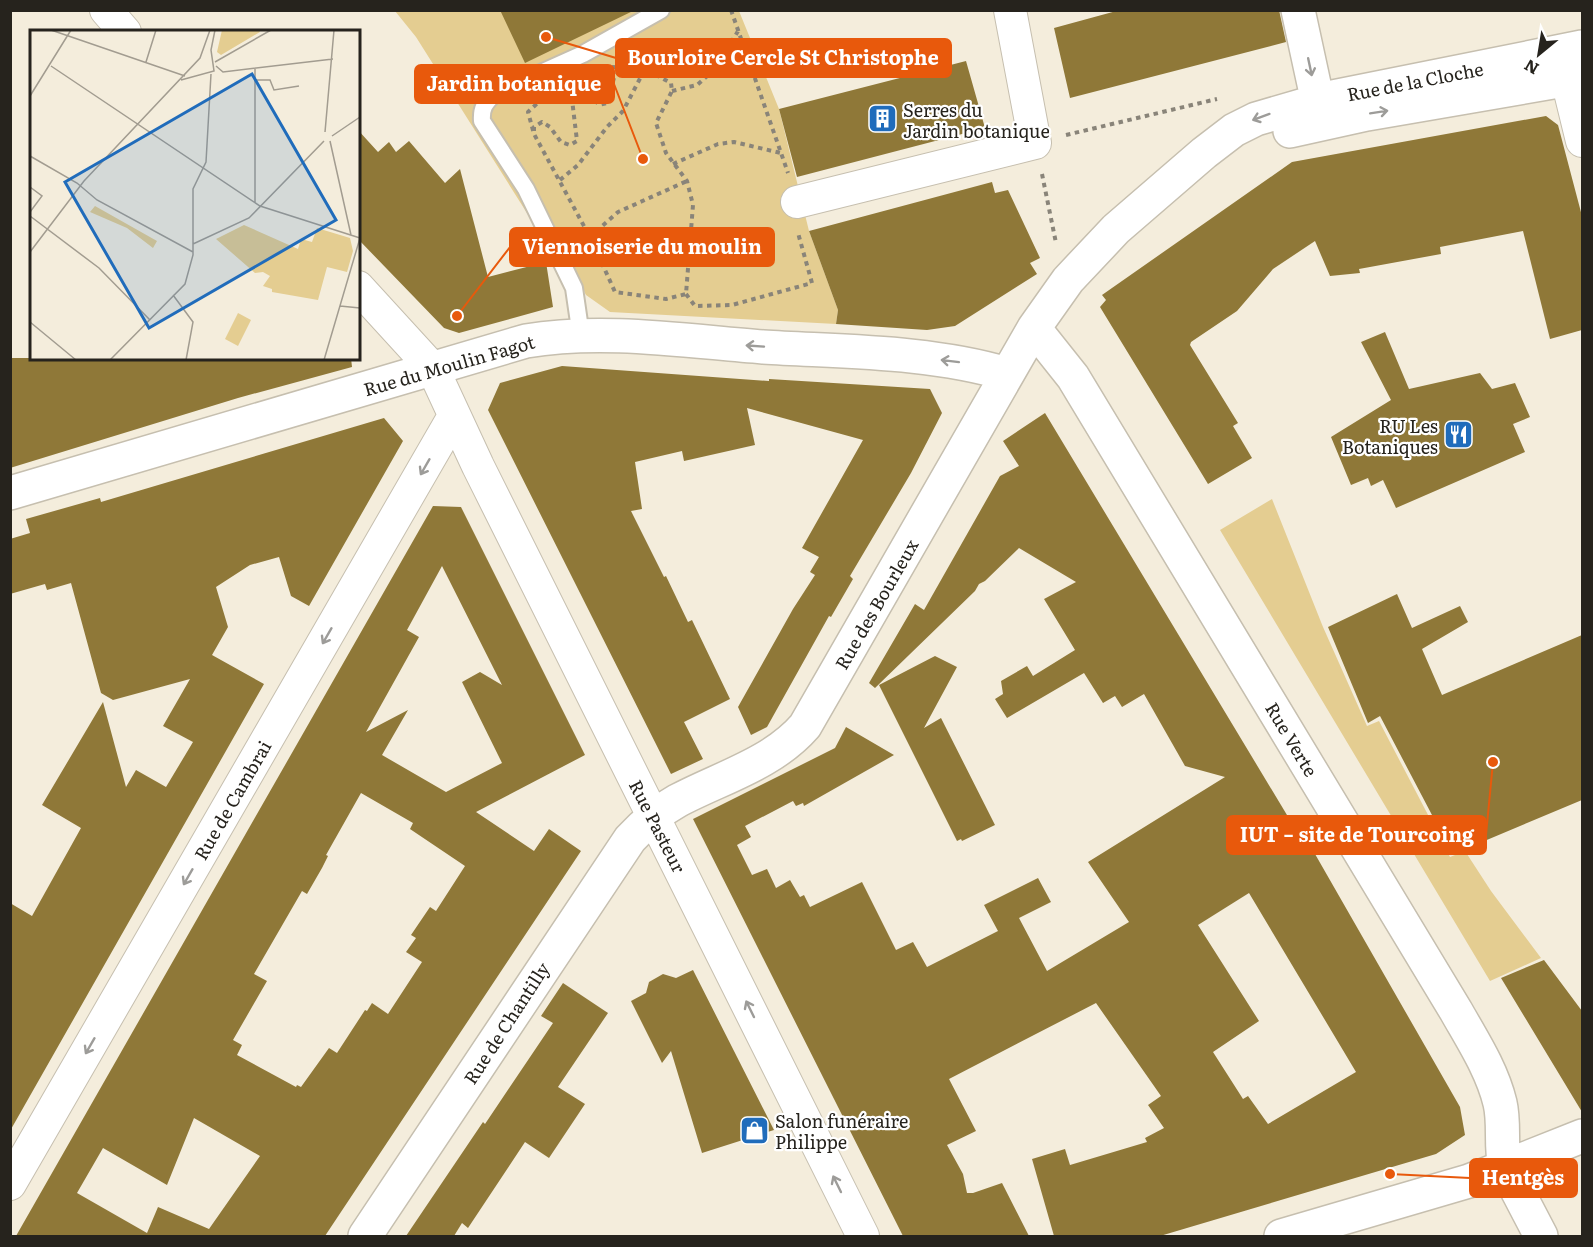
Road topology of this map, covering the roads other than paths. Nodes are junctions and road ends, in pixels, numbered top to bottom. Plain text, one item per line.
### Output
1 (106, 10) edge
2 (661, 10) edge
3 (1011, 10) edge
4 (1298, 10) edge
5 (123, 30) edge
6 (1573, 64) edge
7 (1320, 112) junction
8 (1582, 141) edge
9 (797, 202) dead end
10 (360, 289) edge
11 (1034, 328) junction
12 (581, 336) junction
13 (433, 369) junction
14 (1007, 374) junction
15 (454, 416) junction
16 (10, 493) edge
17 (654, 816) junction
18 (1582, 1136) edge
19 (1505, 1167) junction
20 (10, 1184) edge
21 (365, 1236) edge
22 (862, 1236) edge
23 (1281, 1236) edge
24 (1541, 1236) edge

1 - 5 street
2 - 12 lane
3 - 9 street
4 -> 7 street
6 - 7 street, Rue de la Cloche
6 - 8 street
7 - 11 street
10 - 13 street, Rue Pasteur
11 - 14 street, Rue des Bourleux
11 - 19 street, Rue Verte
12 - 13 street, Rue du Moulin Fagot
14 -> 12 street, Rue du Moulin Fagot
13 - 15 street, Rue Pasteur
13 - 16 street, Rue du Moulin Fagot
14 - 17 street, Rue des Bourleux
15 - 17 street, Rue Pasteur
15 -> 20 street, Rue de Cambrai
17 - 21 street, Rue de Chantilly
22 -> 17 street, Rue Pasteur
18 - 19 street
19 - 23 street
19 - 24 street

